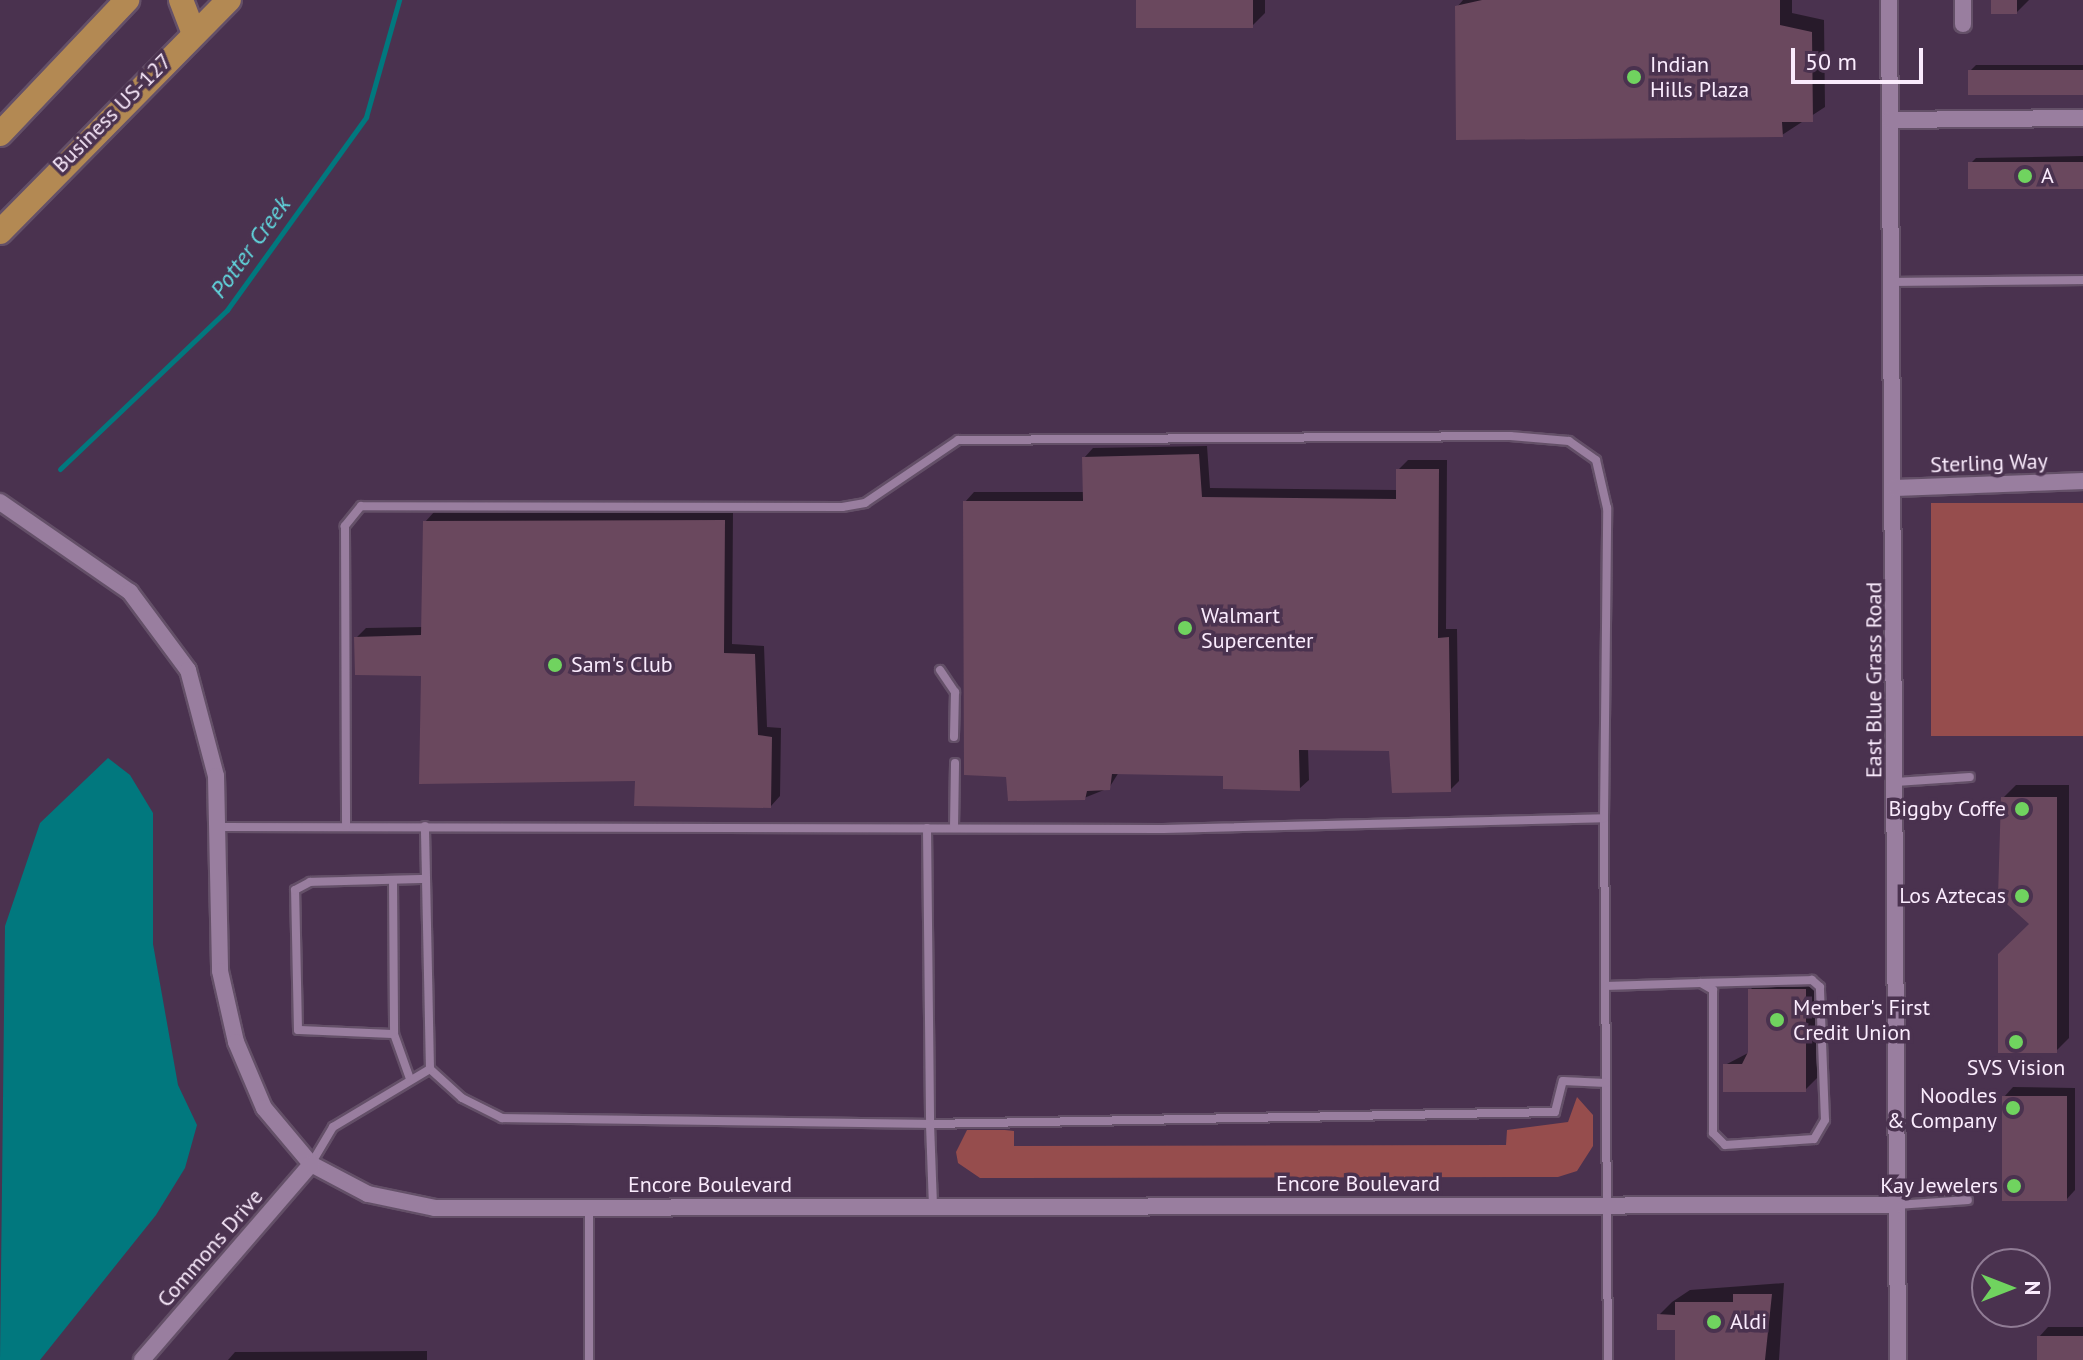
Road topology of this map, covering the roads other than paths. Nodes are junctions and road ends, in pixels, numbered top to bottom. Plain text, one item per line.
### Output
1 (127, 0) edge
2 (181, 0) edge
3 (229, 0) edge
4 (1889, 0) edge
5 (1963, 0) edge
6 (1963, 24) dead end
7 (193, 31) junction
8 (2083, 118) edge
9 (1890, 120) junction
10 (0, 134) edge
11 (0, 232) edge
12 (2083, 280) edge
13 (1892, 282) junction
14 (2083, 481) edge
15 (1896, 488) junction
16 (0, 502) edge
17 (940, 670) dead end
18 (954, 737) dead end
19 (955, 763) dead end
20 (1970, 777) dead end
21 (1896, 782) junction
22 (1604, 818) junction
23 (346, 826) junction
24 (425, 826) junction
25 (217, 827) junction
26 (927, 828) junction
27 (954, 828) junction
28 (426, 879) junction
29 (393, 880) junction
30 (1701, 983) junction
31 (1605, 986) junction
32 (394, 1034) junction
33 (430, 1069) junction
34 (410, 1079) junction
35 (1606, 1083) junction
36 (930, 1124) junction
37 (311, 1164) junction
38 (1968, 1200) dead end
39 (1897, 1205) junction
40 (1608, 1206) junction
41 (589, 1207) junction
42 (933, 1207) junction
43 (142, 1360) edge
44 (589, 1360) edge
45 (1608, 1360) edge
46 (1898, 1360) edge

1 - 10 main road
2 - 7 main road
3 - 7 main road, Business US-127
4 - 9 street, East Blue Grass Road
5 - 6 street
7 - 11 main road, Business US-127
8 - 9 street
9 - 13 street, East Blue Grass Road
12 - 13 lane
13 - 15 street, East Blue Grass Road
14 - 15 street, Sterling Way
15 - 21 street, East Blue Grass Road
16 - 25 street, Encore Boulevard
17 - 18 lane
19 - 27 lane
20 - 21 lane
21 - 39 street, East Blue Grass Road
22 - 23 lane
22 - 27 lane
22 - 31 lane
23 - 24 lane
23 - 25 lane
24 - 26 lane
24 - 28 lane
25 - 37 street, Encore Boulevard
26 - 27 lane
26 - 36 lane
28 - 29 lane
28 - 33 lane
29 - 32 lane
29 - 32 lane
30 - 30 lane
30 - 31 lane
31 - 35 lane
32 - 34 lane
33 - 34 lane
33 - 36 lane
34 - 37 lane
35 - 36 lane
35 - 40 lane
36 - 42 lane
37 - 41 street, Encore Boulevard
37 - 43 street, Commons Drive
38 - 39 lane
39 - 40 street, Encore Boulevard
39 - 46 street, East Blue Grass Road
40 - 42 street, Encore Boulevard
40 - 45 lane
41 - 42 street, Encore Boulevard
41 - 44 lane

